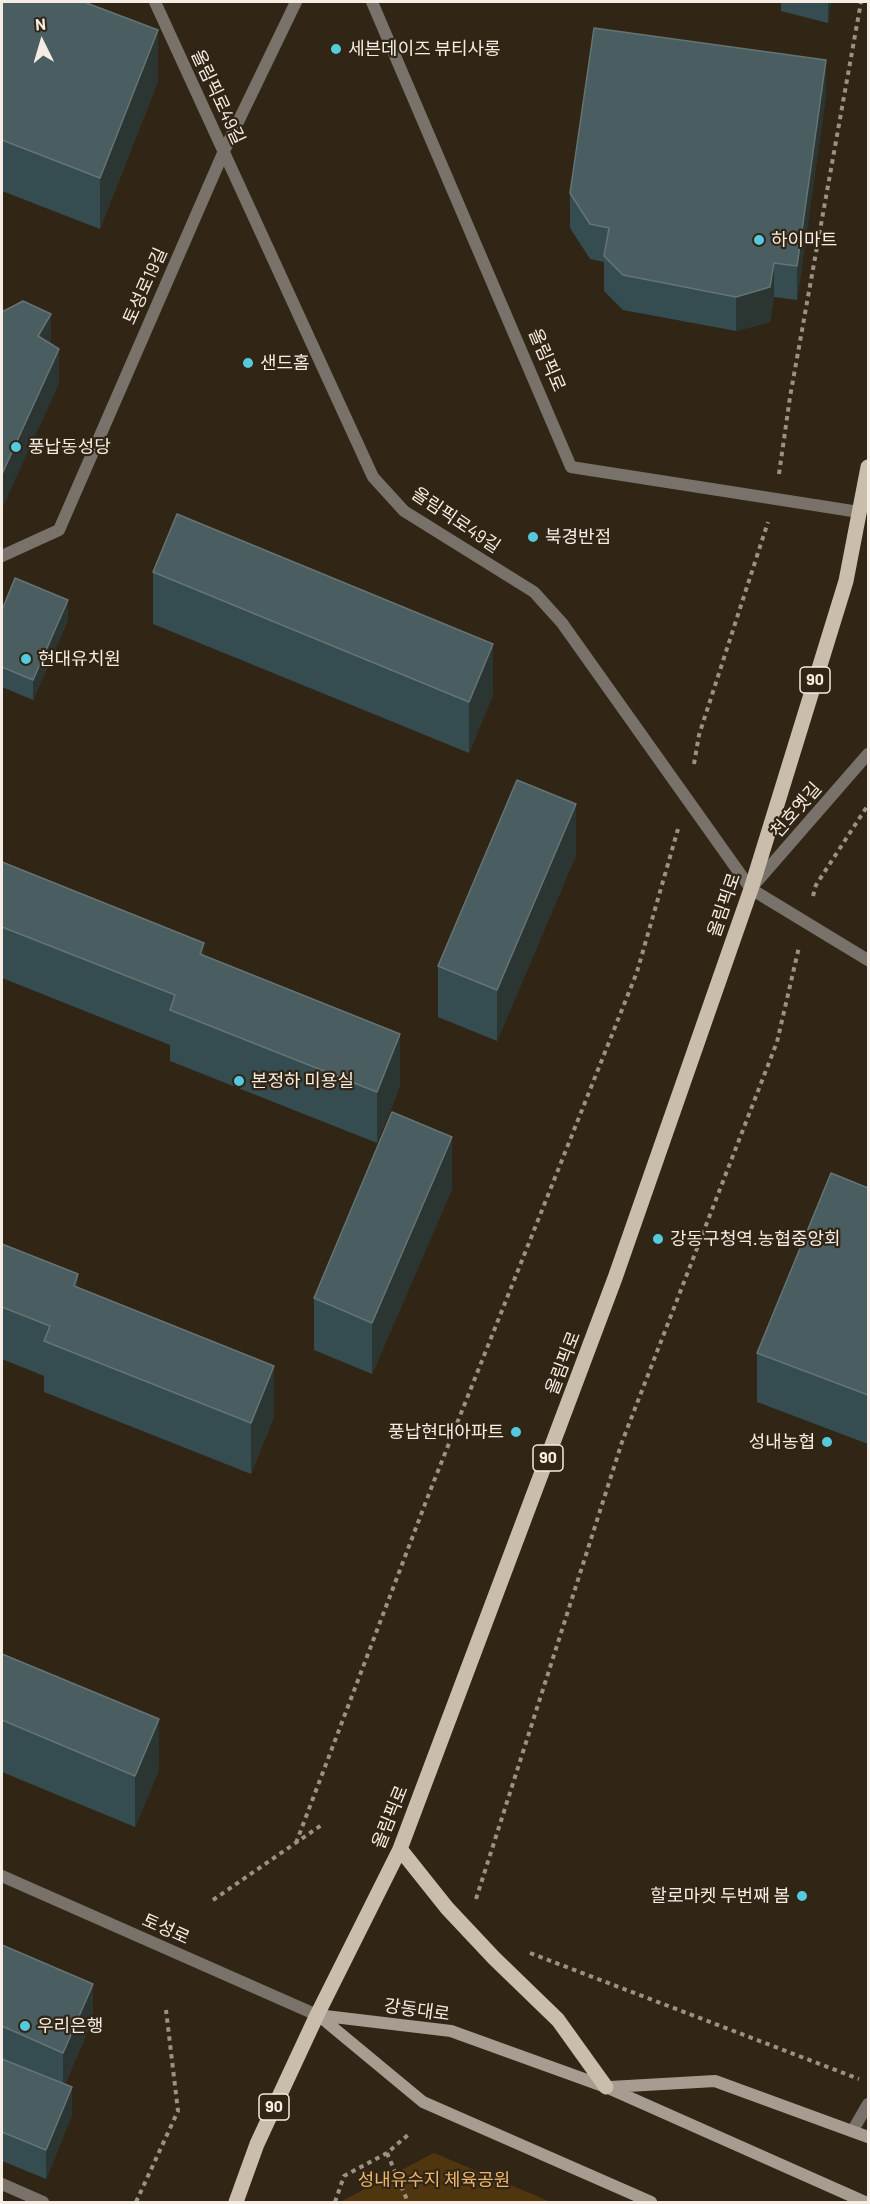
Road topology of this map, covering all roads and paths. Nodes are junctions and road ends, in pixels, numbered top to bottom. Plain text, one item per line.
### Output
1 (155, 2) edge
2 (296, 2) edge
3 (372, 2) edge
4 (861, 2) edge
5 (224, 152) junction
6 (868, 467) edge
7 (776, 499) junction
8 (859, 512) junction
9 (2, 556) edge
10 (868, 754) edge
11 (687, 799) junction
12 (868, 805) edge
13 (751, 890) junction
14 (805, 922) junction
15 (868, 960) edge
16 (322, 1824) dead end
17 (296, 1843) junction
18 (400, 1849) junction
19 (2, 1876) edge
20 (476, 1899) dead end
21 (213, 1900) dead end
22 (520, 1949) dead end
23 (166, 2010) dead end
24 (317, 2015) junction
25 (868, 2083) edge
26 (606, 2087) junction
27 (868, 2104) edge
28 (853, 2130) junction
29 (409, 2134) dead end
30 (868, 2137) edge
31 (387, 2153) junction
32 (2, 2184) edge
33 (43, 2202) edge
34 (136, 2202) edge
35 (236, 2202) edge
36 (334, 2202) edge
37 (408, 2202) edge
38 (651, 2202) edge
39 (865, 2202) edge

1 - 5 street, 올림픽로49길
2 - 5 street, 토성로19길
3 - 7 street, 올림픽로
4 - 7 path
5 - 9 street, 토성로19길
5 - 11 street, 올림픽로49길
6 - 8 main road, 올림픽로 / 90
7 - 8 street, 올림픽로
7 - 11 path
8 - 13 main road, 올림픽로 / 90
10 - 13 street, 천호옛길
11 - 13 street, 올림픽로49길
11 - 17 path
12 - 14 path
13 - 14 street
13 - 18 main road, 올림픽로 / 90
14 - 15 street
14 - 20 path
16 - 17 path
17 - 21 path
18 - 24 main road, 올림픽로 / 90
18 - 26 main road
19 - 24 street, 토성로
22 - 25 path
23 - 34 path
24 - 26 main road, 강동대로
24 - 35 main road, 올림픽로 / 90
24 - 38 main road
26 - 28 main road
26 - 39 main road, 강동대로
27 - 28 street
28 - 30 main road
29 - 31 path
31 - 36 path
31 - 37 path
32 - 33 street

